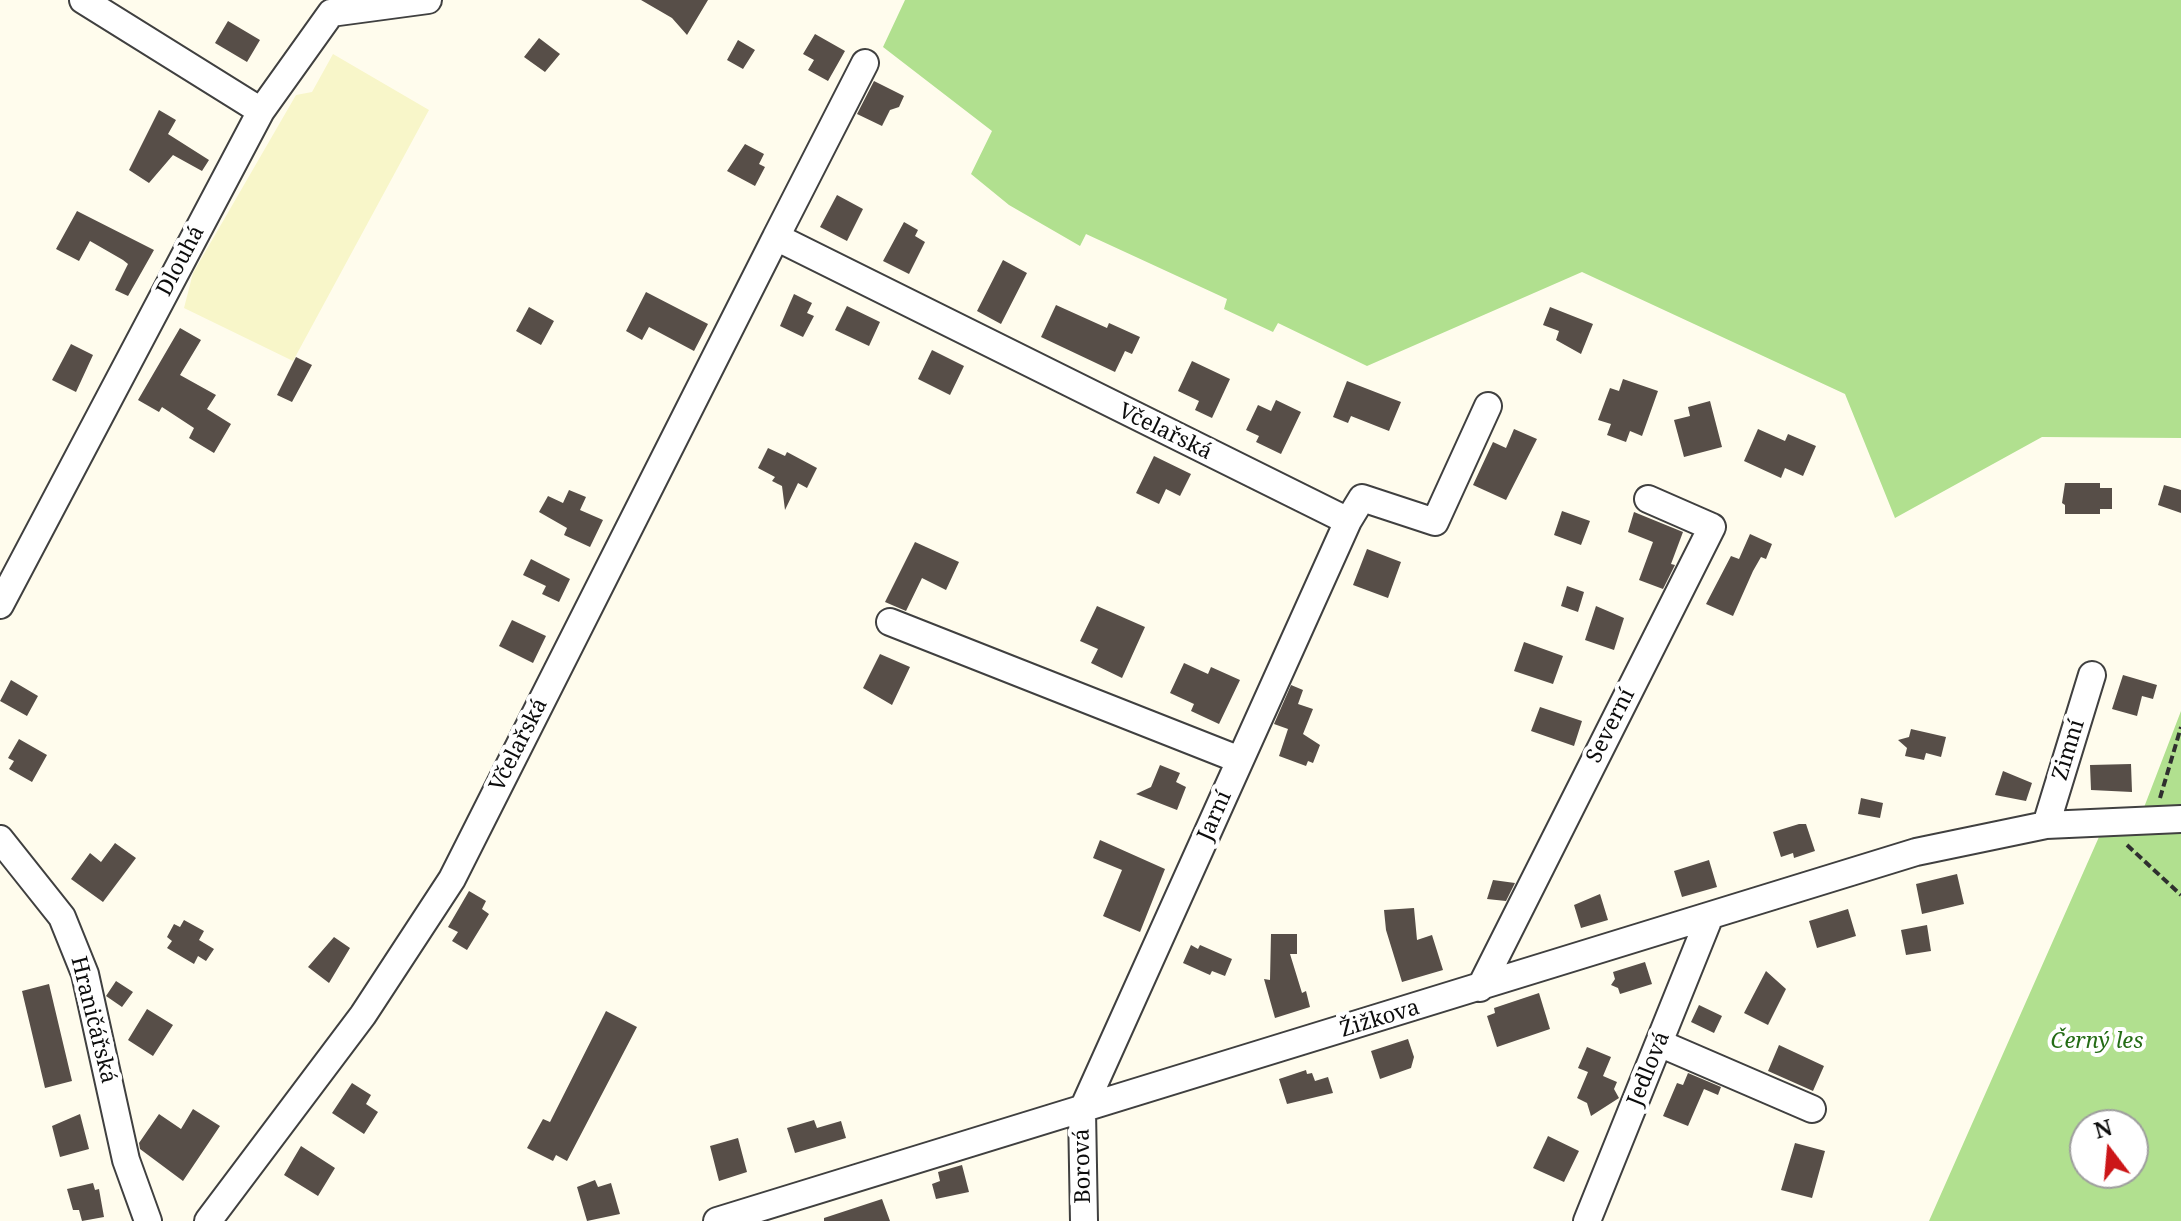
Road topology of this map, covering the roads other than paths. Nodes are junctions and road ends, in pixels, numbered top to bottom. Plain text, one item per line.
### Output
1 (83, 0) edge
2 (428, 0) edge
3 (865, 63) dead end
4 (261, 111) junction
5 (776, 237) junction
6 (1488, 406) dead end
7 (1648, 499) dead end
8 (1348, 521) junction
9 (0, 605) edge
10 (890, 622) dead end
11 (2092, 675) dead end
12 (1240, 760) junction
13 (2181, 819) edge
14 (2046, 825) junction
15 (0, 839) edge
16 (1710, 916) junction
17 (1480, 988) junction
18 (1659, 1043) junction
19 (1812, 1109) dead end
20 (1082, 1111) junction
21 (148, 1221) edge
22 (208, 1221) edge
23 (717, 1221) edge
24 (1084, 1221) edge
25 (1587, 1221) edge

1 - 4 street
2 - 4 street, Dlouhá
3 - 5 street, Včelařská
4 - 9 street, Dlouhá
5 - 8 street, Včelařská
5 - 22 street, Včelařská
6 - 8 street
7 - 17 street, Severní
8 - 12 street, Jarní
10 - 12 street
11 - 14 street, Zimní
12 - 20 street, Jarní
13 - 14 street, Žižkova
14 - 16 street, Žižkova
15 - 21 street, Hraničářská
16 - 17 street, Žižkova
16 - 18 street, Jedlová
17 - 20 street, Žižkova
18 - 19 street
18 - 25 street, Jedlová
20 - 23 street, Žižkova
20 - 24 street, Borová

